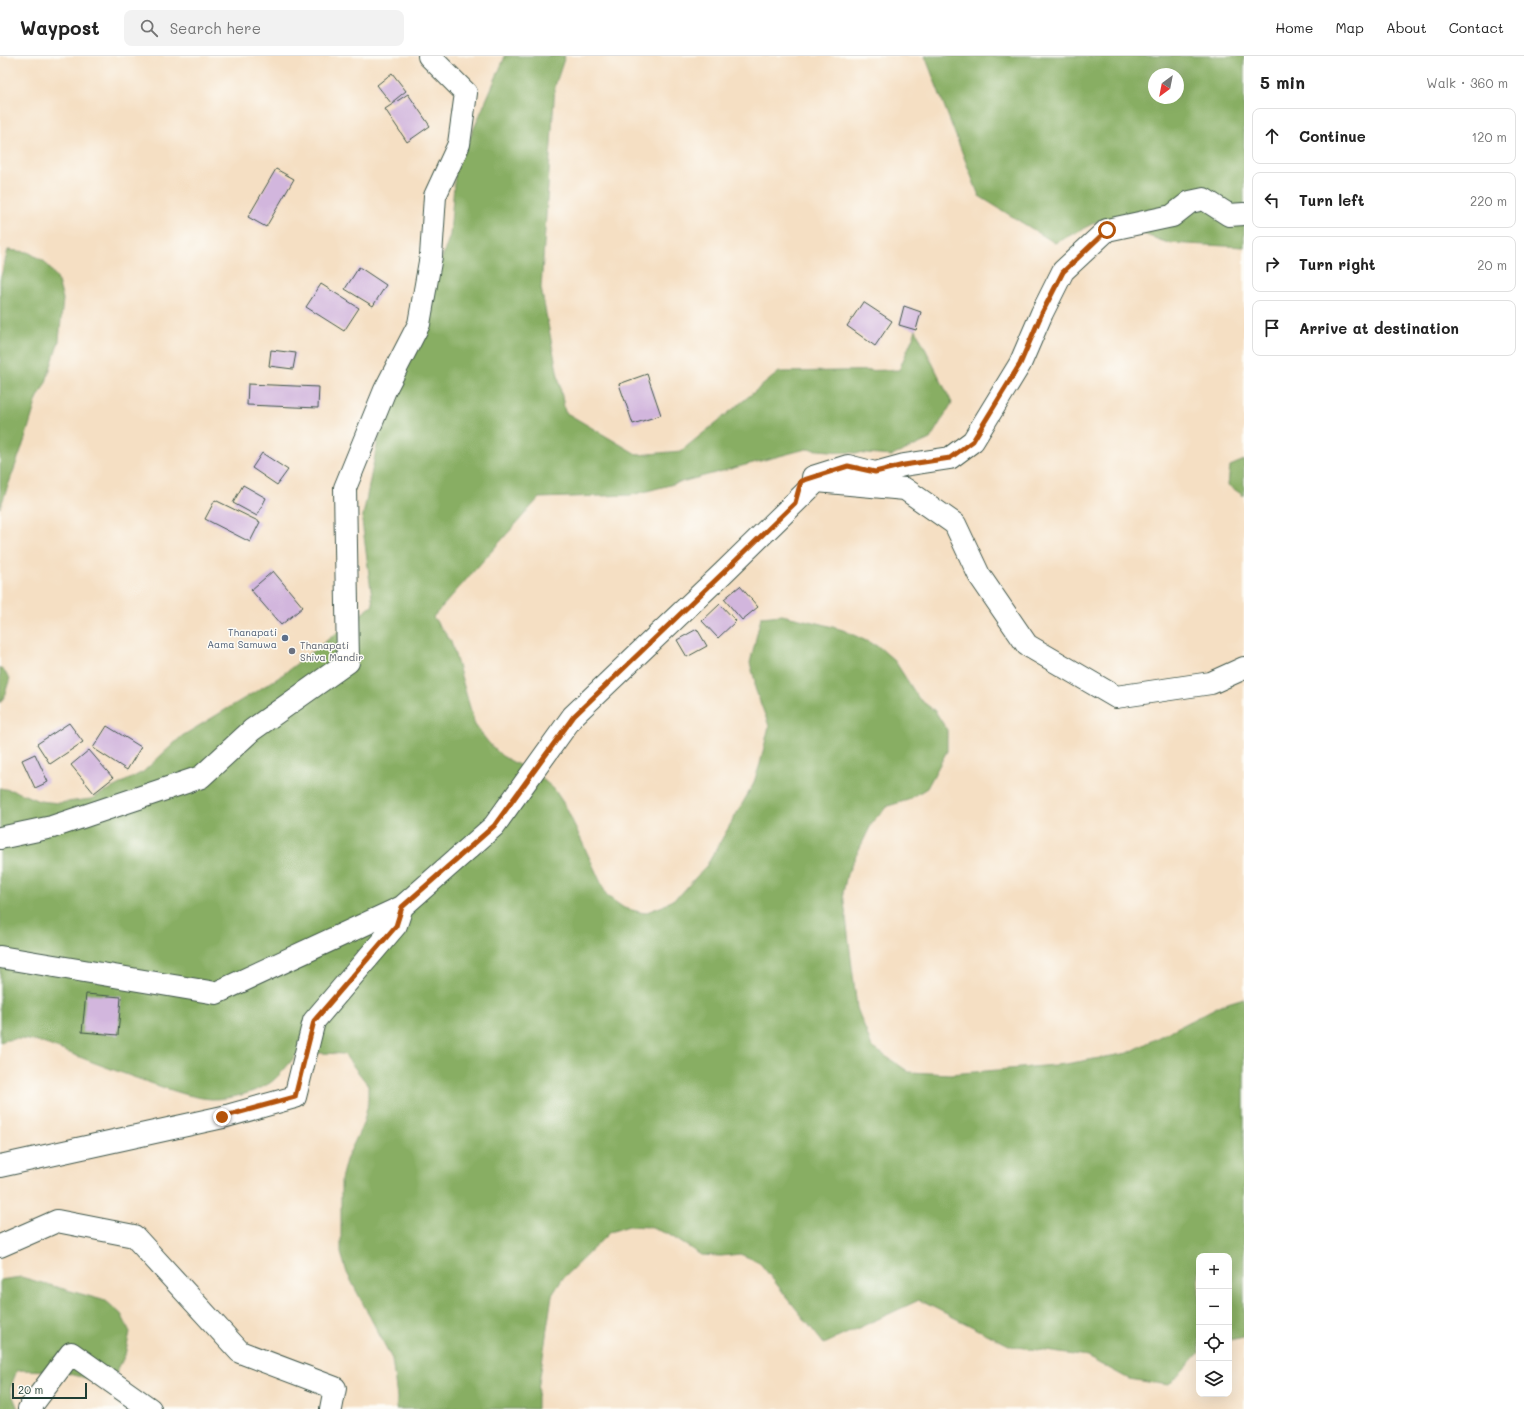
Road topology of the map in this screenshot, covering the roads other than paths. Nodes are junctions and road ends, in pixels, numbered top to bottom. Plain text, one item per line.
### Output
1 (429, 56) edge
2 (1244, 214) edge
3 (795, 503) junction
4 (1244, 668) edge
5 (0, 838) edge
6 (402, 907) junction
7 (0, 957) edge
8 (0, 1166) edge
9 (0, 1246) edge
10 (29, 1409) edge
11 (150, 1409) edge
12 (331, 1409) edge

1 - 5 street
2 - 3 street
3 - 4 street
3 - 6 street
6 - 7 street
6 - 8 street
9 - 12 street
10 - 11 street

